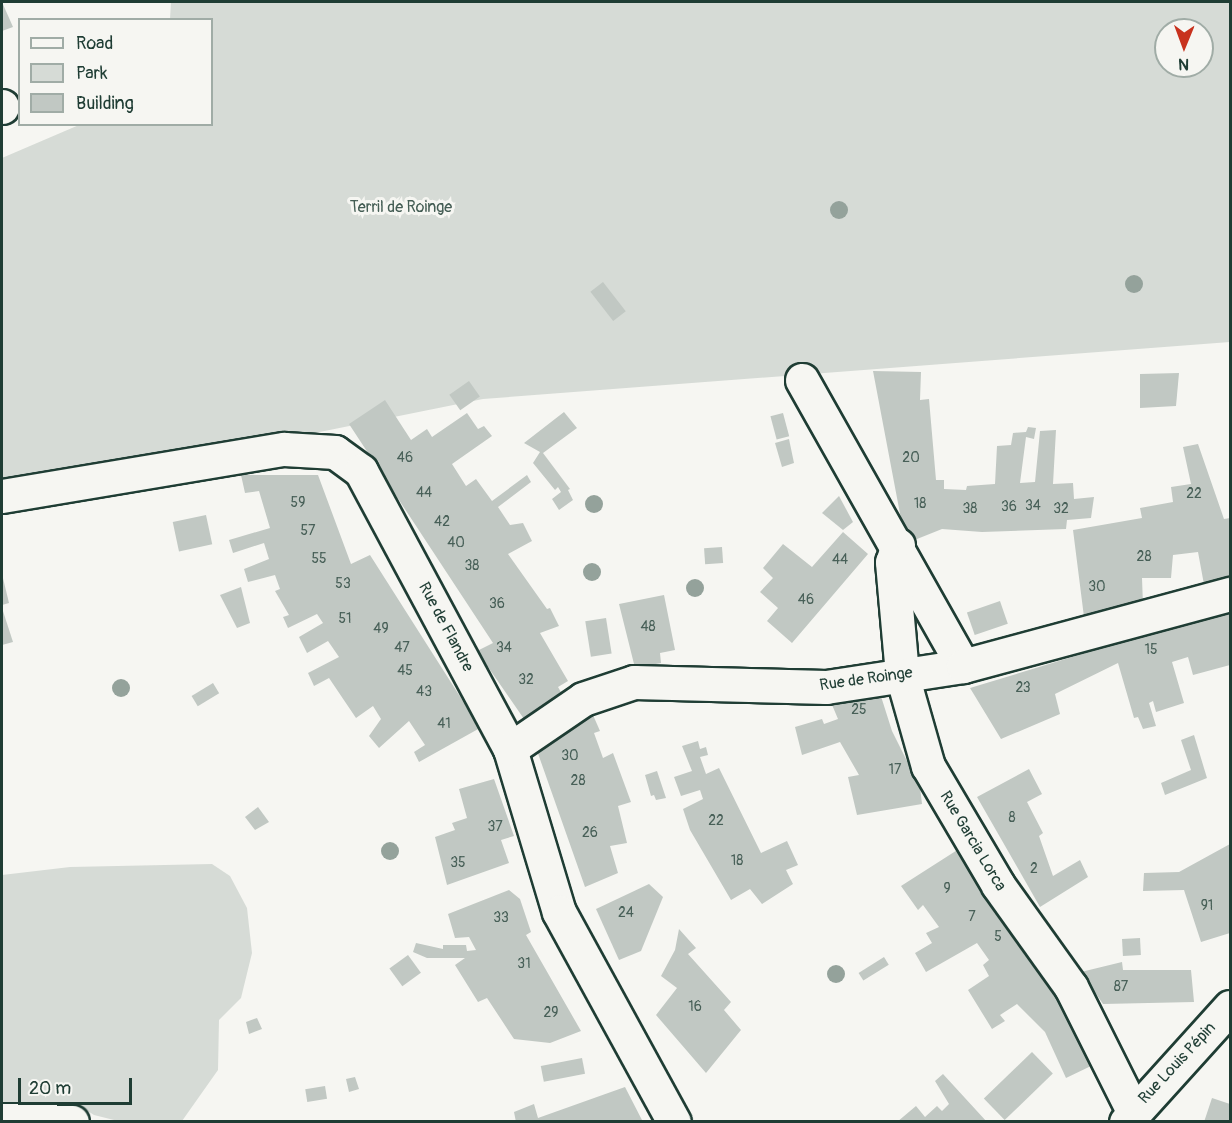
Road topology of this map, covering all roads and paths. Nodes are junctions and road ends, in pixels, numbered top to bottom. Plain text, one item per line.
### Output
1 (802, 380) dead end
2 (2, 496) edge
3 (898, 545) junction
4 (1230, 594) edge
5 (963, 666) junction
6 (891, 677) junction
7 (510, 750) junction
8 (1230, 1007) edge
9 (1130, 1116) edge
10 (2, 1120) edge
11 (72, 1122) edge
12 (674, 1122) edge

1 - 3 street
2 - 7 street, Rue de Flandre
3 - 5 street
3 - 6 street, Rue Garcia Lorca
4 - 5 street, Rue de Roinge
5 - 6 street, Rue de Roinge
6 - 7 street, Rue de Roinge
6 - 9 street, Rue Garcia Lorca
7 - 12 street, Rue de Flandre
8 - 9 street, Rue Louis Pépin
10 - 11 street

